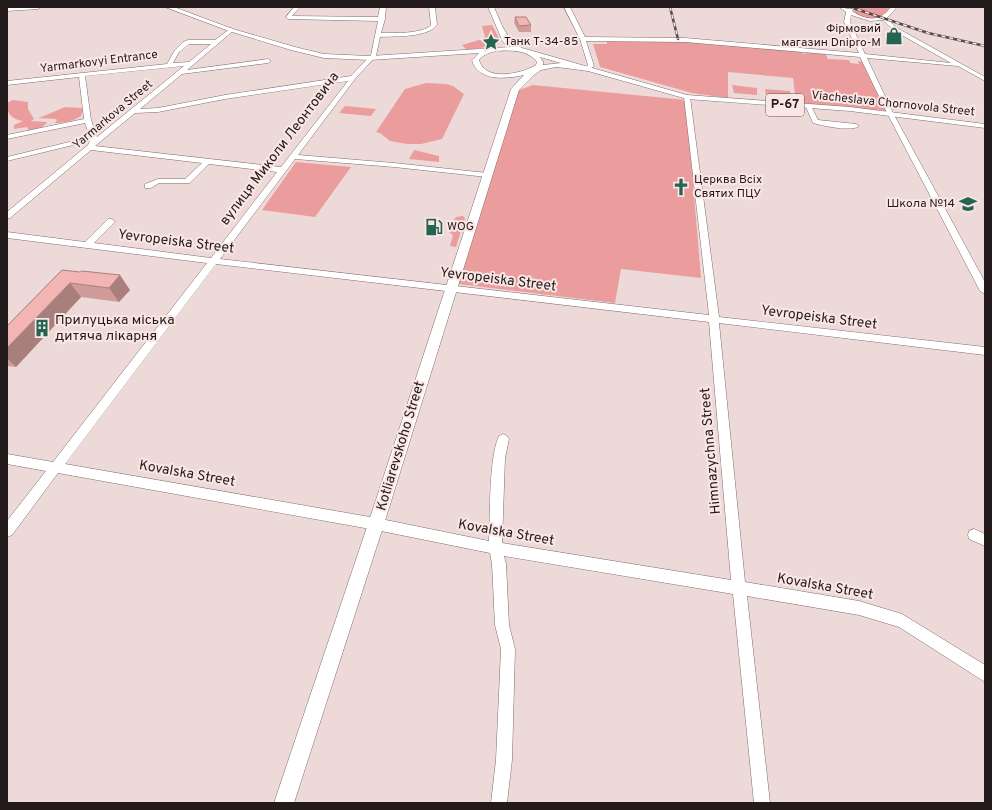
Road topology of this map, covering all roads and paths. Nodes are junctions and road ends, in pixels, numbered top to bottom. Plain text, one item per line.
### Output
1 (38, 7) edge
2 (168, 7) edge
3 (297, 7) edge
4 (384, 7) edge
5 (432, 7) edge
6 (491, 7) edge
7 (567, 7) edge
8 (842, 7) edge
9 (894, 7) edge
10 (22, 8) edge
11 (7, 9) edge
12 (851, 9) edge
13 (884, 18) junction
14 (382, 19) junction
15 (863, 19) junction
16 (870, 19) junction
17 (847, 22) junction
18 (895, 29) junction
19 (231, 30) junction
20 (378, 35) junction
21 (504, 35) junction
22 (583, 39) junction
23 (218, 42) junction
24 (497, 49) junction
25 (525, 51) junction
26 (440, 53) junction
27 (863, 56) junction
28 (370, 58) junction
29 (268, 61) dead end
30 (193, 63) junction
31 (170, 64) junction
32 (475, 64) junction
33 (961, 66) junction
34 (587, 69) junction
35 (535, 70) junction
36 (182, 72) junction
37 (491, 74) junction
38 (82, 75) junction
39 (353, 78) junction
40 (985, 79) edge
41 (7, 83) edge
42 (515, 89) junction
43 (687, 97) junction
44 (809, 106) junction
45 (135, 111) junction
46 (890, 113) junction
47 (88, 120) junction
48 (856, 126) dead end
49 (985, 126) edge
50 (7, 137) edge
51 (94, 138) junction
52 (91, 148) junction
53 (293, 157) junction
54 (7, 159) edge
55 (208, 161) junction
56 (283, 170) junction
57 (487, 176) junction
58 (148, 186) dead end
59 (7, 216) edge
60 (111, 221) dead end
61 (7, 235) edge
62 (87, 245) junction
63 (212, 261) junction
64 (450, 289) junction
65 (985, 291) edge
66 (714, 319) junction
67 (985, 351) edge
68 (502, 439) dead end
69 (7, 459) edge
70 (56, 467) junction
71 (376, 524) junction
72 (7, 531) edge
73 (495, 548) junction
74 (739, 588) junction
75 (985, 674) edge
76 (284, 803) edge
77 (499, 803) edge
78 (762, 803) edge

1 - 10 street
2 - 19 main road
3 - 14 street
4 - 14 street, вулиця Миколи Леонтовича
5 - 20 street
6 - 21 main road, Р-67
7 - 22 street
8 - 12 street
9 - 13 street
10 - 11 street
12 - 15 street
12 - 17 street
13 - 16 street
13 - 18 street
14 - 20 street, вулиця Миколи Леонтовича
15 - 16 street
15 - 17 street
16 - 18 street
17 - 27 street
18 - 33 street
19 - 23 street, Yarmarkova Street
19 - 28 main road
20 - 28 street, вулиця Миколи Леонтовича
21 - 24 main road
21 - 25 main road, Р-67
22 - 27 street
22 - 34 street
23 - 30 street, Yarmarkova Street
23 - 31 street
24 - 25 main road, Р-67
24 - 26 main road
24 - 32 main road, Р-67
25 - 34 main road, Р-67
25 - 35 main road, Р-67
26 - 28 main road
26 - 32 main road
27 - 33 street
27 - 46 street
28 - 39 street, вулиця Миколи Леонтовича
29 - 36 street
30 - 31 street, Yarmarkovyi Entrance
30 - 36 street, Yarmarkova Street
31 - 38 street, Yarmarkovyi Entrance
32 - 37 main road, Р-67
33 - 40 street
34 - 35 main road, Р-67
34 - 43 main road, Viacheslava Chornovola Street / Р-67
35 - 37 main road, Р-67
35 - 42 main road
36 - 45 street, Yarmarkova Street
37 - 42 main road
38 - 41 street, Yarmarkovyi Entrance
38 - 47 street
39 - 45 street
39 - 53 street, вулиця Миколи Леонтовича
42 - 57 main road, Kotliarevskoho Street
43 - 44 main road, Viacheslava Chornovola Street / Р-67
43 - 66 street, Himnazychna Street
44 - 46 main road, Viacheslava Chornovola Street / Р-67
44 - 48 street
45 - 52 street, Yarmarkova Street
46 - 49 main road, Viacheslava Chornovola Street / Р-67
46 - 65 street
47 - 50 street
47 - 51 street
51 - 52 street
51 - 54 street
52 - 55 street
52 - 59 street, Yarmarkova Street
53 - 56 street, вулиця Миколи Леонтовича
53 - 57 street
55 - 56 street
55 - 58 street
56 - 63 street, вулиця Миколи Леонтовича
57 - 64 main road, Kotliarevskoho Street
60 - 62 street
61 - 62 street, Yevropeiska Street
62 - 63 street, Yevropeiska Street
63 - 64 street, Yevropeiska Street
63 - 70 street, вулиця Миколи Леонтовича
64 - 66 street, Yevropeiska Street
64 - 71 main road, Kotliarevskoho Street
66 - 67 street, Yevropeiska Street
66 - 74 street, Himnazychna Street
68 - 73 street
69 - 70 street, Kovalska Street
70 - 71 street, Kovalska Street
70 - 72 street, вулиця Миколи Леонтовича
71 - 73 street, Kovalska Street
71 - 76 main road, Kotliarevskoho Street
73 - 74 street, Kovalska Street
73 - 77 street
74 - 75 street, Kovalska Street
74 - 78 street, Himnazychna Street

